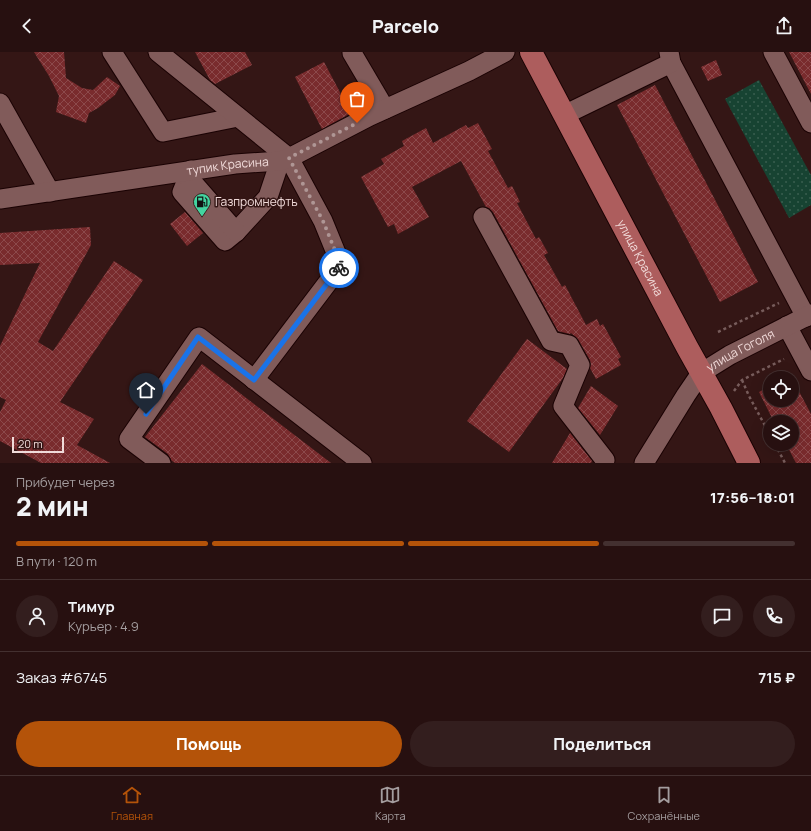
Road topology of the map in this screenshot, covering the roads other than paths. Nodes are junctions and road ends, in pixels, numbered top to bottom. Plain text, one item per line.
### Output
1 (112, 52) edge
2 (158, 52) edge
3 (352, 52) edge
4 (505, 52) edge
5 (531, 52) edge
6 (773, 52) edge
7 (670, 57) edge
8 (0, 103) edge
9 (385, 109) junction
10 (564, 115) junction
11 (238, 117) junction
12 (811, 123) edge
13 (284, 159) junction
14 (189, 174) junction
15 (50, 192) junction
16 (0, 199) edge
17 (483, 217) dead end
18 (808, 315) edge
19 (787, 326) junction
20 (811, 371) edge
21 (701, 373) junction
22 (254, 380) junction
23 (605, 460) dead end
24 (161, 463) edge
25 (362, 463) edge
26 (644, 463) edge
27 (749, 463) edge

1 - 11 street
2 - 11 street
3 - 9 street
4 - 9 street, тупик Красина
5 - 10 main road, улица Красина
6 - 12 street
7 - 10 street
7 - 18 street
8 - 15 street
9 - 13 street, тупик Красина
10 - 21 main road, улица Красина
11 - 13 street
13 - 14 street, тупик Красина
13 - 14 street
13 - 22 street
14 - 15 street, тупик Красина
15 - 16 street, тупик Красина
17 - 23 street
18 - 19 street, улица Гоголя
19 - 20 street
19 - 21 street, улица Гоголя
21 - 26 street, улица Гоголя
21 - 27 main road, улица Красина
22 - 24 street
22 - 25 street

